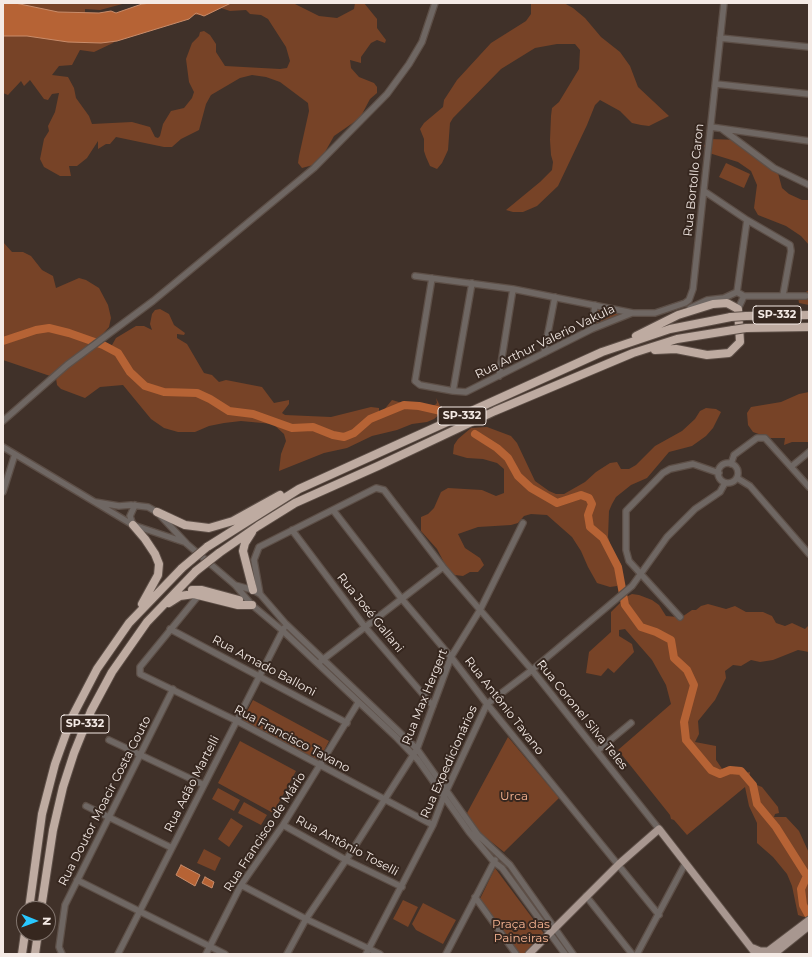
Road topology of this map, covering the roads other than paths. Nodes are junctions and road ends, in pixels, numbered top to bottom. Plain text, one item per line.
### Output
1 (435, 3) edge
2 (724, 3) edge
3 (720, 38) junction
4 (809, 47) edge
5 (716, 84) junction
6 (809, 94) edge
7 (711, 128) junction
8 (722, 129) junction
9 (809, 141) edge
10 (809, 185) edge
11 (704, 191) junction
12 (747, 220) junction
13 (415, 276) dead end
14 (432, 278) junction
15 (472, 283) junction
16 (513, 289) junction
17 (737, 292) junction
18 (783, 295) junction
19 (744, 296) junction
20 (806, 296) dead end
21 (555, 297) junction
22 (595, 305) junction
23 (738, 309) junction
24 (633, 313) junction
25 (678, 315) junction
26 (809, 315) edge
27 (809, 327) edge
28 (592, 329) junction
29 (602, 352) junction
30 (544, 353) junction
31 (633, 353) junction
32 (499, 376) junction
33 (453, 391) junction
34 (3, 421) edge
35 (3, 447) edge
36 (809, 452) edge
37 (15, 454) junction
38 (731, 464) junction
39 (792, 466) junction
40 (718, 473) junction
41 (737, 478) junction
42 (725, 483) junction
43 (809, 487) edge
44 (300, 489) junction
45 (3, 492) edge
46 (95, 502) junction
47 (135, 505) junction
48 (333, 510) junction
49 (157, 512) junction
50 (523, 523) dead end
51 (133, 525) junction
52 (258, 526) junction
53 (292, 530) junction
54 (187, 544) junction
55 (809, 554) edge
56 (443, 567) junction
57 (641, 576) junction
58 (235, 585) junction
59 (173, 594) junction
60 (258, 594) junction
61 (199, 595) junction
62 (402, 598) junction
63 (252, 604) junction
64 (480, 610) junction
65 (156, 611) junction
66 (680, 617) dead end
67 (129, 623) junction
68 (286, 624) junction
69 (365, 627) junction
70 (170, 629) junction
71 (283, 631) junction
72 (451, 657) junction
73 (323, 659) junction
74 (318, 664) junction
75 (532, 670) junction
76 (260, 675) junction
77 (173, 689) junction
78 (358, 703) junction
79 (487, 704) junction
80 (434, 706) junction
81 (237, 721) junction
82 (347, 723) junction
83 (631, 723) dead end
84 (109, 740) dead end
85 (417, 749) junction
86 (597, 751) junction
87 (140, 755) junction
88 (413, 756) junction
89 (320, 766) junction
90 (204, 785) junction
91 (447, 790) junction
92 (444, 796) junction
93 (384, 800) junction
94 (86, 806) dead end
95 (108, 817) junction
96 (283, 825) junction
97 (433, 825) junction
98 (659, 830) junction
99 (172, 848) junction
100 (498, 854) junction
101 (346, 860) junction
102 (494, 862) junction
103 (619, 864) junction
104 (685, 864) junction
105 (77, 880) junction
106 (241, 885) junction
107 (402, 887) junction
108 (586, 896) junction
109 (475, 897) junction
110 (30, 901) edge
111 (42, 901) edge
112 (139, 911) junction
113 (659, 915) junction
114 (306, 919) junction
115 (808, 922) edge
116 (552, 930) junction
117 (24, 941) edge
118 (37, 941) edge
119 (210, 946) junction
120 (367, 951) edge
121 (754, 951) edge
122 (22, 954) edge
123 (35, 954) edge
124 (62, 954) edge
125 (118, 954) edge
126 (206, 954) edge
127 (225, 954) edge
128 (287, 954) edge
129 (380, 954) edge
130 (446, 954) edge
131 (516, 954) edge
132 (529, 954) edge
133 (565, 954) edge
134 (573, 954) edge
135 (632, 954) edge
136 (637, 954) edge
137 (774, 954) edge

1 - 34 street
2 - 3 street, Rua Bortollo Caron
3 - 4 street
3 - 5 street, Rua Bortollo Caron
5 - 6 street
5 - 7 street, Rua Bortollo Caron
7 - 8 street
7 - 11 street, Rua Bortollo Caron
8 - 9 street
8 - 10 street
11 - 12 street
11 - 24 street, Rua Bortollo Caron
12 - 17 street
12 - 18 street
13 - 14 street
14 - 15 street
14 - 33 street
15 - 16 street
15 - 33 street
16 - 21 street
16 - 32 street
17 - 19 street
17 - 25 street
18 - 19 street
18 - 20 street
19 - 23 street
21 - 22 street
21 - 30 street
22 - 24 street
22 - 28 street
23 - 25 highway
23 - 31 highway
24 - 28 street, Rua Arthur Valerio Vakula
25 - 29 highway
26 - 29 highway, SP-332, bridge
27 - 31 highway, SP-332, bridge
28 - 30 street, Rua Arthur Valerio Vakula
29 - 44 highway, SP-332
30 - 32 street, Rua Arthur Valerio Vakula
31 - 52 highway, SP-332
32 - 33 street, Rua Arthur Valerio Vakula
35 - 37 street
36 - 39 street
37 - 45 street
37 - 46 street
38 - 39 street
38 - 40 street
38 - 41 street
39 - 43 street
40 - 42 street
40 - 57 street
41 - 42 street
41 - 55 street
42 - 57 street, Rua Expedicionários
44 - 49 highway
44 - 67 highway, SP-332, bridge
46 - 47 street
46 - 51 street
47 - 49 street
47 - 51 street
48 - 53 street
48 - 56 street, Rua Coronel Silva Teles
48 - 62 street, Rua Antônio Tavano
49 - 54 street
50 - 64 street, Rua Max Hergert
51 - 54 street
51 - 67 highway
52 - 59 highway, SP-332, bridge
52 - 60 highway
53 - 60 street
53 - 69 street, Rua José Gallani
54 - 58 street
56 - 62 street
56 - 64 street, Rua Coronel Silva Teles
57 - 66 street
57 - 75 street, Rua Expedicionários
58 - 60 street
58 - 63 street
59 - 63 highway
59 - 65 highway, SP-332
60 - 63 street
60 - 68 street
61 - 63 highway
61 - 65 highway
61 - 70 street
62 - 69 street
62 - 72 street, Rua Antônio Tavano
63 - 71 street
64 - 72 street, Rua Max Hergert
64 - 75 street, Rua Coronel Silva Teles
65 - 111 highway, SP-332
67 - 110 highway, SP-332
68 - 71 street, Rua Adão Martelli
68 - 73 street
69 - 73 street
69 - 80 street, Rua José Gallani
70 - 76 street, Rua Amado Balloni
70 - 77 street, Rua Francisco Tavano
71 - 74 street
71 - 76 street, Rua Adão Martelli
72 - 79 street, Rua Antônio Tavano
72 - 80 street, Rua Max Hergert
73 - 74 street
73 - 85 street
74 - 78 street
75 - 79 street, Rua Expedicionários
75 - 86 street, Rua Coronel Silva Teles
76 - 81 street, Rua Adão Martelli
76 - 82 street, Rua Amado Balloni
77 - 81 street, Rua Francisco Tavano
77 - 87 street, Rua Doutor Moacir Costa Couto
78 - 82 street, Rua Francisco de Mário
78 - 88 street
79 - 91 street, Rua Expedicionários
79 - 103 street, Rua Antônio Tavano
80 - 85 street, Rua Max Hergert
81 - 89 street, Rua Francisco Tavano
81 - 90 street, Rua Adão Martelli
82 - 89 street, Rua Francisco de Mário
83 - 86 street
84 - 87 street
85 - 88 street, Rua Max Hergert
85 - 91 street
86 - 98 street, Rua Coronel Silva Teles
87 - 90 street
87 - 95 street, Rua Doutor Moacir Costa Couto
88 - 92 street
88 - 93 street, Rua Max Hergert
89 - 93 street, Rua Francisco Tavano
89 - 96 street, Rua Francisco de Mário
90 - 99 street, Rua Adão Martelli
91 - 92 street, Rua Expedicionários
91 - 100 street
92 - 97 street, Rua Expedicionários
92 - 102 street
93 - 97 street, Rua Francisco Tavano
93 - 101 street, Rua Max Hergert
94 - 95 street
95 - 99 street
95 - 105 street, Rua Doutor Moacir Costa Couto
96 - 101 street, Rua Antônio Toselli
96 - 106 street, Rua Francisco de Mário
97 - 107 street, Rua Expedicionários
98 - 103 main road
98 - 104 main road, Rua Coronel Silva Teles
99 - 112 street, Rua Adão Martelli
100 - 102 street
100 - 116 street
101 - 107 street, Rua Antônio Toselli
101 - 114 street, Rua Max Hergert
102 - 109 street
102 - 116 street
103 - 108 main road
103 - 113 street, Rua Antônio Tavano
104 - 113 street
104 - 121 main road, Rua Coronel Silva Teles
105 - 112 street
105 - 124 street, Rua Doutor Moacir Costa Couto
106 - 114 street
106 - 119 street, Rua Francisco de Mário
107 - 120 street, Rua Expedicionários
108 - 116 main road
108 - 135 street
109 - 130 street
109 - 131 street
112 - 119 street
112 - 125 street, Rua Adão Martelli
113 - 136 street
114 - 120 street
114 - 128 street, Rua Max Hergert
115 - 121 main road
115 - 137 main road
116 - 132 main road
116 - 133 street
116 - 134 street
117 - 122 highway
118 - 123 highway
119 - 126 street, Rua Francisco de Mário
119 - 127 street
120 - 129 street

